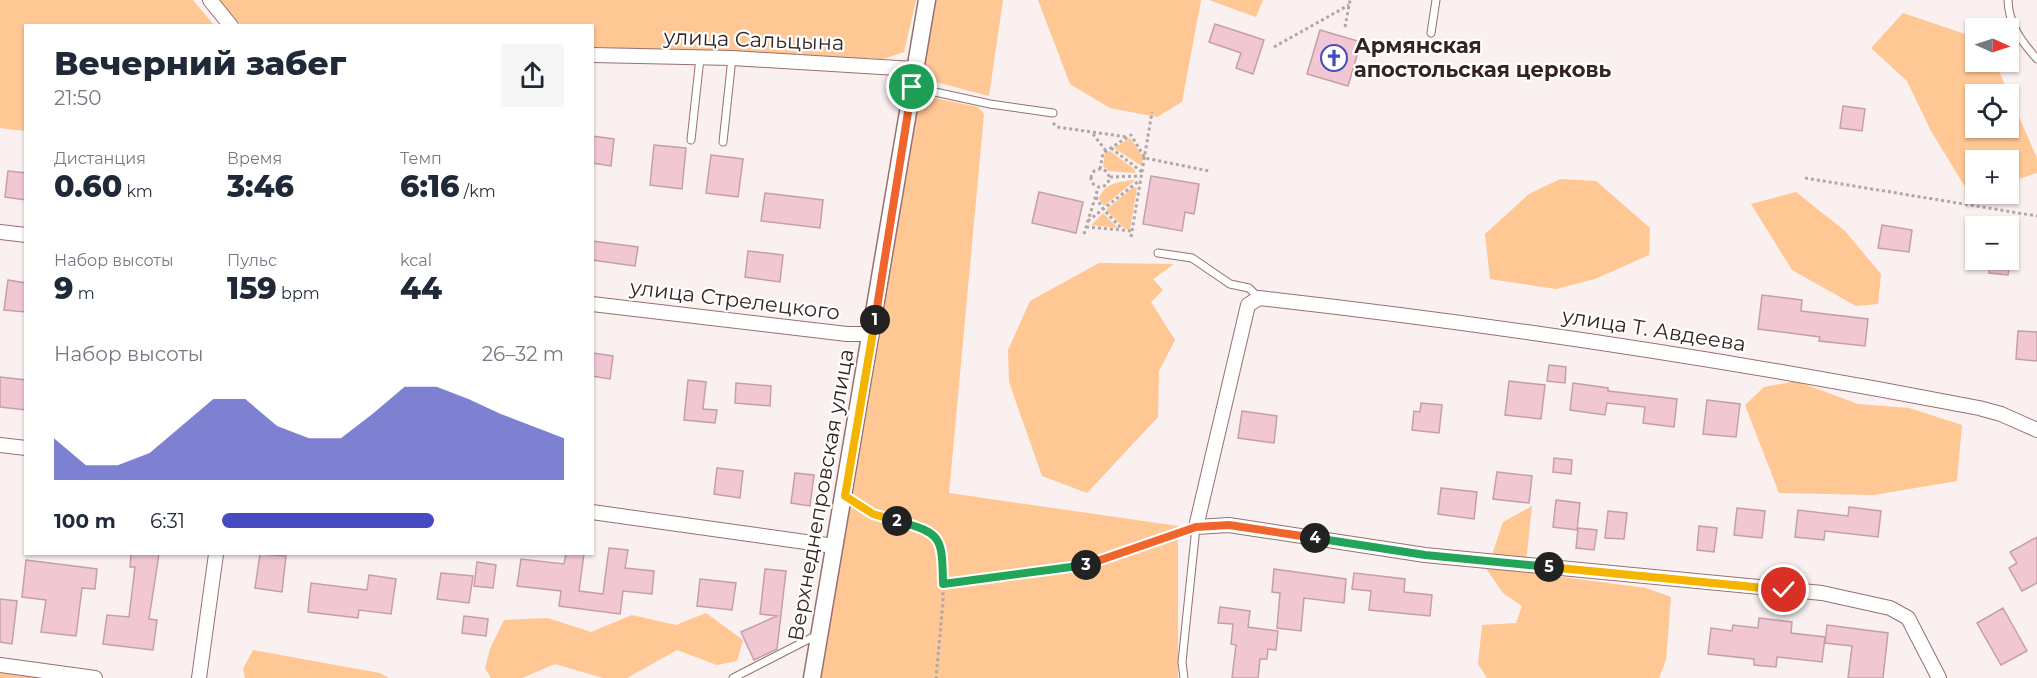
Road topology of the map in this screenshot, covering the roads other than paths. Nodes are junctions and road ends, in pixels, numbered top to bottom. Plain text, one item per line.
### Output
1 (210, 0) edge
2 (927, 0) edge
3 (1436, 0) edge
4 (2008, 0) edge
5 (229, 24) edge
6 (1431, 33) dead end
7 (594, 55) edge
8 (700, 58) junction
9 (732, 58) junction
10 (2037, 59) edge
11 (914, 69) junction
12 (912, 87) junction
13 (1053, 113) dead end
14 (691, 140) dead end
15 (723, 142) dead end
16 (0, 232) edge
17 (24, 235) edge
18 (1158, 253) dead end
19 (1259, 298) junction
20 (594, 304) edge
21 (872, 334) junction
22 (2037, 430) edge
23 (0, 445) edge
24 (24, 448) edge
25 (594, 512) edge
26 (1196, 527) junction
27 (834, 546) junction
28 (216, 555) edge
29 (819, 634) junction
30 (0, 665) edge
31 (95, 678) edge
32 (199, 678) edge
33 (733, 678) edge
34 (812, 678) edge
35 (1184, 678) edge
36 (1939, 678) edge

1 - 5 street
2 - 11 street, Верхнеднепровская улица
3 - 6 lane
4 - 10 lane
7 - 8 street, улица Сальцына
8 - 9 street, улица Сальцына
8 - 14 lane
9 - 11 street, улица Сальцына
9 - 15 lane
11 - 12 street, Верхнеднепровская улица
12 - 13 lane
12 - 21 street, Верхнеднепровская улица
16 - 17 street
18 - 19 lane
19 - 22 street, улица Т. Авдеева
19 - 26 street
20 - 21 street, улица Стрелецкого
21 - 27 street, Верхнеднепровская улица
23 - 24 street
25 - 27 street
26 - 35 lane
26 - 36 street
27 - 29 street, Верхнеднепровская улица
28 - 32 street
29 - 33 lane
29 - 34 street, Верхнеднепровская улица
30 - 31 street

